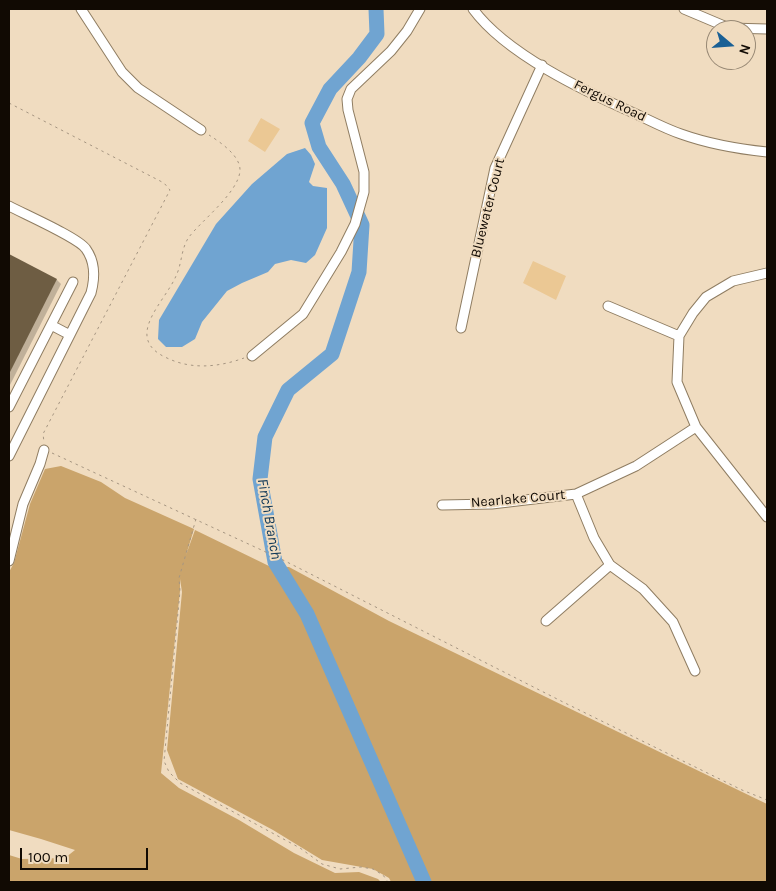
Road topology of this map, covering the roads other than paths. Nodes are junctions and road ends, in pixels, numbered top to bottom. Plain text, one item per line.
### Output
1 (81, 9) edge
2 (420, 9) edge
3 (473, 9) edge
4 (684, 9) edge
5 (767, 29) edge
6 (542, 65) junction
7 (201, 130) road end
8 (767, 152) edge
9 (9, 206) edge
10 (767, 273) edge
11 (73, 282) dead end
12 (608, 306) dead end
13 (51, 325) junction
14 (461, 328) dead end
15 (70, 335) junction
16 (680, 336) junction
17 (252, 356) road end
18 (9, 407) edge
19 (696, 426) junction
20 (13, 437) edge
21 (44, 450) road end
22 (9, 456) edge
23 (576, 494) junction
24 (442, 504) dead end
25 (767, 517) edge
26 (9, 561) edge
27 (610, 565) junction
28 (546, 621) dead end
29 (696, 671) dead end

1 - 7 street
2 - 17 street
3 - 6 street, Fergus Road
4 - 5 street
6 - 8 street, Fergus Road
6 - 14 street, Bluewater Court
9 - 15 street
10 - 16 street
11 - 13 street
12 - 16 street
13 - 15 street
13 - 18 street
15 - 20 street
16 - 19 street
19 - 23 street, Nearlake Court
19 - 25 street
20 - 22 street
21 - 26 street
23 - 24 street, Nearlake Court
23 - 27 street
27 - 28 street
27 - 29 street

